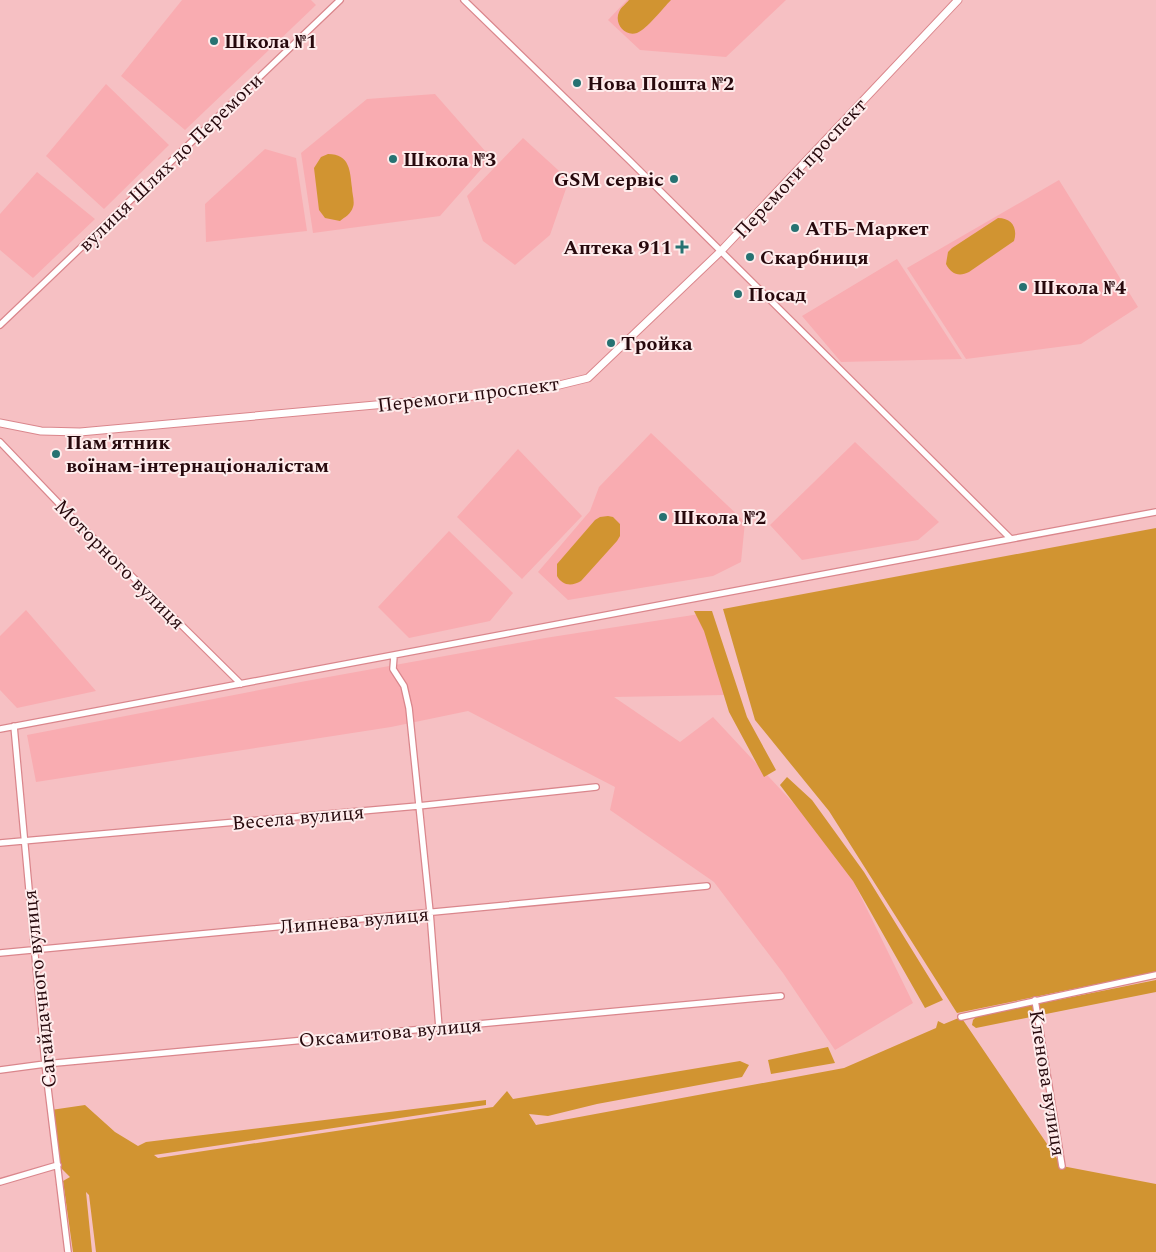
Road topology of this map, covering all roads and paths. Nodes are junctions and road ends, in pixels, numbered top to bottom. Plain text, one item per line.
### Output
1 (340, 0) edge
2 (464, 0) edge
3 (958, 0) edge
4 (721, 251) junction
5 (0, 324) edge
6 (0, 423) edge
7 (0, 442) edge
8 (1156, 512) edge
9 (1011, 539) junction
10 (394, 656) junction
11 (241, 684) junction
12 (14, 726) junction
13 (0, 729) edge
14 (596, 787) dead end
15 (418, 806) junction
16 (24, 841) junction
17 (0, 843) edge
18 (707, 886) dead end
19 (430, 912) junction
20 (34, 950) junction
21 (0, 953) edge
22 (1156, 975) edge
23 (781, 996) dead end
24 (1035, 1000) junction
25 (961, 1017) dead end
26 (439, 1028) junction
27 (45, 1064) junction
28 (0, 1070) edge
29 (58, 1165) junction
30 (1062, 1166) dead end
31 (0, 1182) edge
32 (68, 1252) edge

1 - 5 street, вулиця Шлях до Перемоги
2 - 4 street
3 - 4 street, Перемоги проспект
4 - 6 street, Перемоги проспект
4 - 9 street
7 - 11 street, Моторного вулиця
8 - 9 street
9 - 10 street
10 - 11 street
10 - 15 street
11 - 12 street
12 - 13 street
12 - 16 street, Сагайдачного вулиця
14 - 15 street, Весела вулиця
15 - 16 street, Весела вулиця
15 - 19 street
16 - 17 street, Весела вулиця
16 - 20 street, Сагайдачного вулиця
18 - 19 street, Липнева вулиця
19 - 20 street, Липнева вулиця
19 - 26 street
20 - 21 street, Липнева вулиця
20 - 27 street, Сагайдачного вулиця
22 - 24 street
23 - 26 street, Оксамитова вулиця
24 - 25 street
24 - 30 street, Кленова вулиця
26 - 27 street, Оксамитова вулиця
27 - 28 street, Оксамитова вулиця
27 - 29 street, Сагайдачного вулиця
29 - 31 street
29 - 32 street, Сагайдачного вулиця

